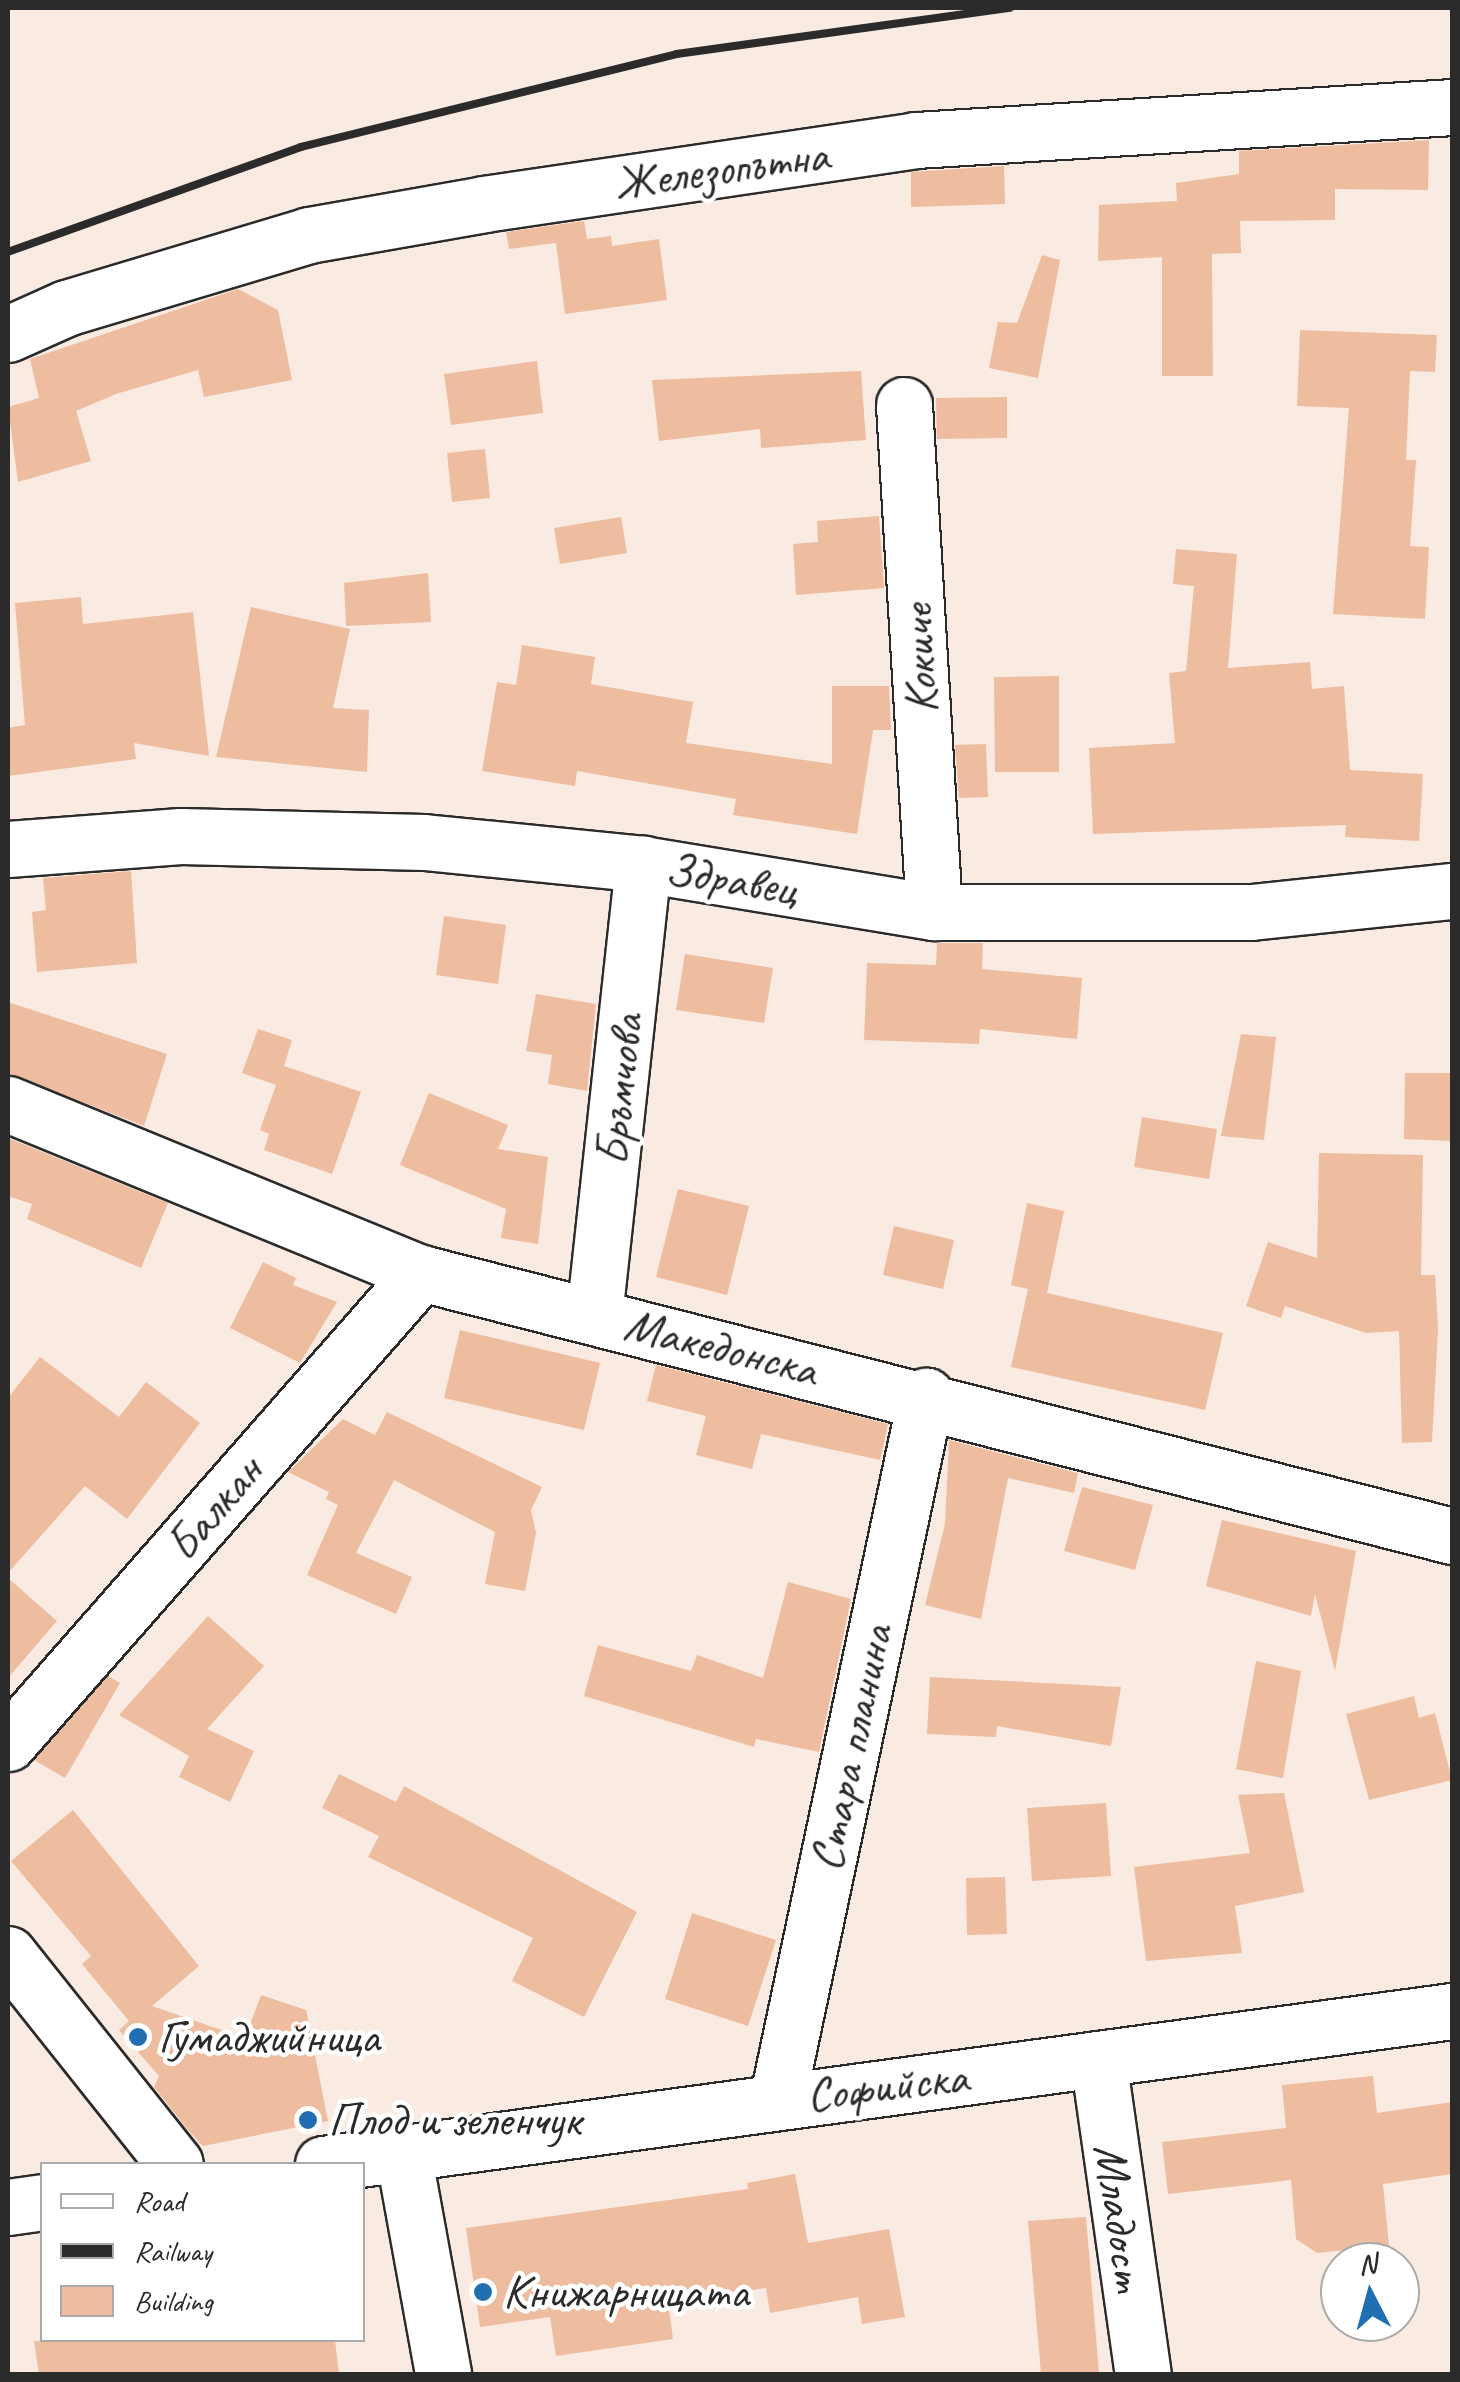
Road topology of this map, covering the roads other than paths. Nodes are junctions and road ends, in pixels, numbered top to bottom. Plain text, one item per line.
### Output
1 (1452, 108) edge
2 (8, 334) edge
3 (904, 405) dead end
4 (8, 849) edge
5 (644, 864) junction
6 (1452, 890) edge
7 (934, 912) junction
8 (8, 1104) edge
9 (421, 1273) junction
10 (594, 1316) junction
11 (926, 1396) junction
12 (1452, 1536) edge
13 (8, 1744) edge
14 (8, 1954) edge
15 (1452, 2012) edge
16 (1098, 2060) junction
17 (777, 2100) junction
18 (404, 2153) junction
19 (173, 2162) edge
20 (338, 2162) edge
21 (40, 2202) edge
22 (8, 2206) edge
23 (444, 2374) edge
24 (1142, 2374) edge

1 - 2 street, Железопътна
3 - 7 street, Кокиче
4 - 5 street, Здравец
5 - 7 street, Здравец
5 - 10 street, Бръмчова
6 - 7 street, Здравец
8 - 9 street, Македонска
9 - 10 street, Македонска
9 - 13 street, Балкан
10 - 11 street, Македонска
11 - 12 street, Македонска
11 - 17 street, Стара планина
14 - 19 street
15 - 16 street, Софийска
16 - 17 street, Софийска
16 - 24 street, Младост
17 - 18 street, Софийска
18 - 20 street, Софийска
18 - 23 street
21 - 22 street

